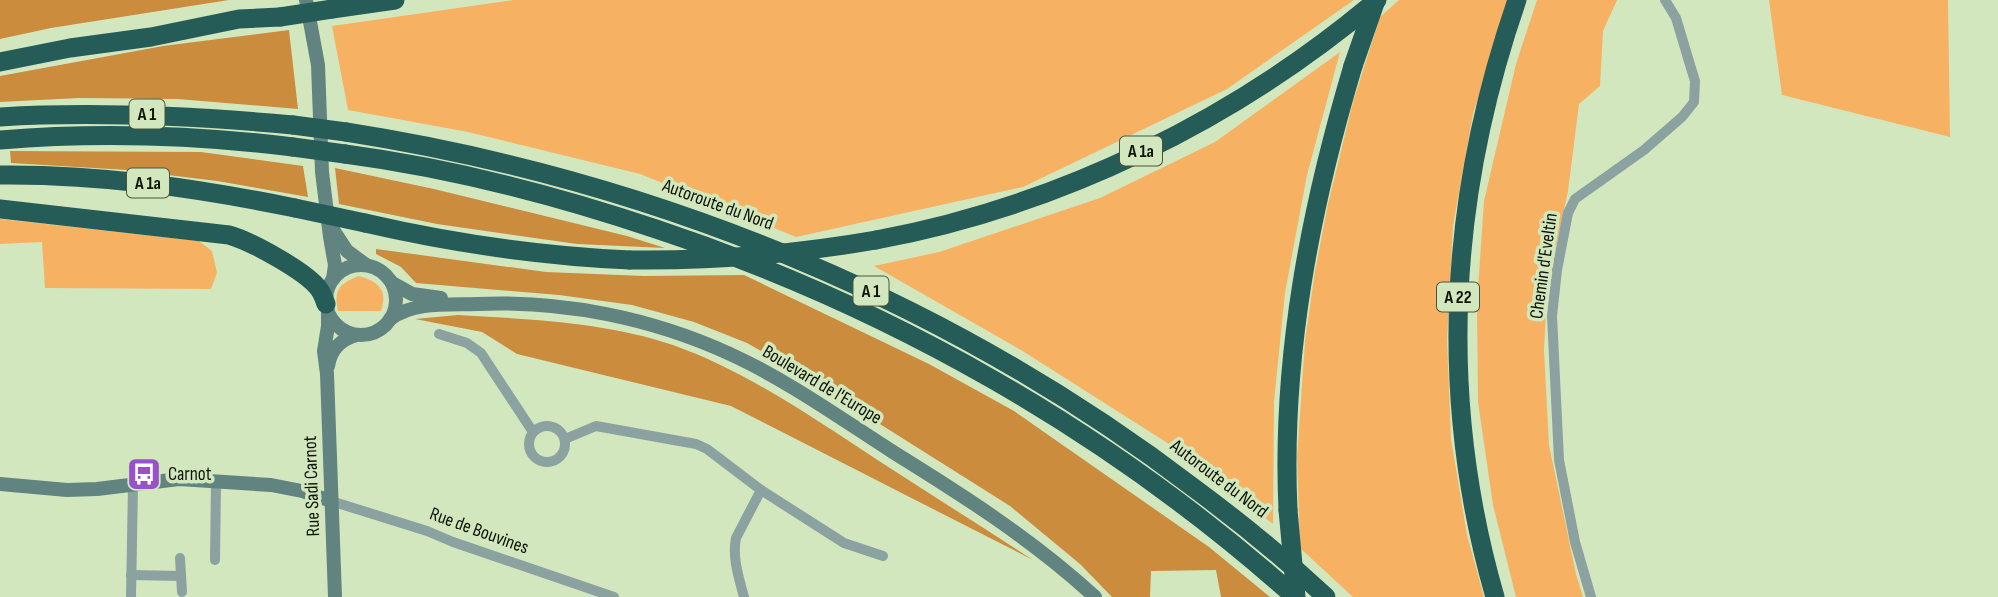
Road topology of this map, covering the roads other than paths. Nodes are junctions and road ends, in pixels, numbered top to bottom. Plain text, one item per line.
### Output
1 (306, 0) edge
2 (395, 0) edge
3 (1376, 0) edge
4 (1517, 0) edge
5 (1665, 0) edge
6 (328, 4) edge
7 (0, 62) edge
8 (0, 117) edge
9 (0, 140) edge
10 (0, 175) edge
11 (0, 209) edge
12 (329, 220) junction
13 (366, 265) junction
14 (333, 279) junction
15 (392, 284) junction
16 (487, 303) junction
17 (327, 308) junction
18 (390, 319) junction
19 (439, 334) dead end
20 (356, 335) junction
21 (327, 374) junction
22 (533, 432) junction
23 (565, 439) junction
24 (216, 482) junction
25 (0, 484) edge
26 (133, 485) junction
27 (761, 490) junction
28 (331, 501) junction
29 (883, 556) dead end
30 (180, 558) dead end
31 (215, 560) dead end
32 (131, 575) junction
33 (181, 576) junction
34 (182, 592) dead end
35 (131, 597) edge
36 (335, 597) edge
37 (614, 597) edge
38 (744, 597) edge
39 (1095, 597) edge
40 (1296, 597) edge
41 (1326, 597) edge
42 (1495, 597) edge
43 (1591, 597) edge

1 - 12 street
2 - 6 highway
3 - 10 highway, A 1a, bridge
3 - 40 highway, bridge
4 - 42 highway, A 22
5 - 43 street, Chemin d'Eveltin
6 - 7 highway, bridge
8 - 41 highway, Autoroute du Nord / A 1, bridge
9 - 40 highway, A 1, bridge
11 - 17 highway
12 - 13 street
12 - 14 street
13 - 14 street
13 - 15 street
14 - 17 street
15 - 16 street, Boulevard de l'Europe
15 - 18 street
16 - 18 street, Boulevard de l'Europe
16 - 39 street, Boulevard de l'Europe
17 - 20 street
17 - 21 street, Rue Sadi Carnot
18 - 20 street
19 - 22 street
20 - 21 street, Rue Sadi Carnot
21 - 28 street, Rue Sadi Carnot
22 - 23 street
22 - 23 street
23 - 27 street
24 - 26 street
24 - 28 street
24 - 31 street
25 - 26 street
26 - 32 street
27 - 29 street
27 - 38 street
28 - 36 street, Rue Sadi Carnot
28 - 37 street, Rue de Bouvines
30 - 33 street
32 - 33 street
32 - 35 street
33 - 34 street

